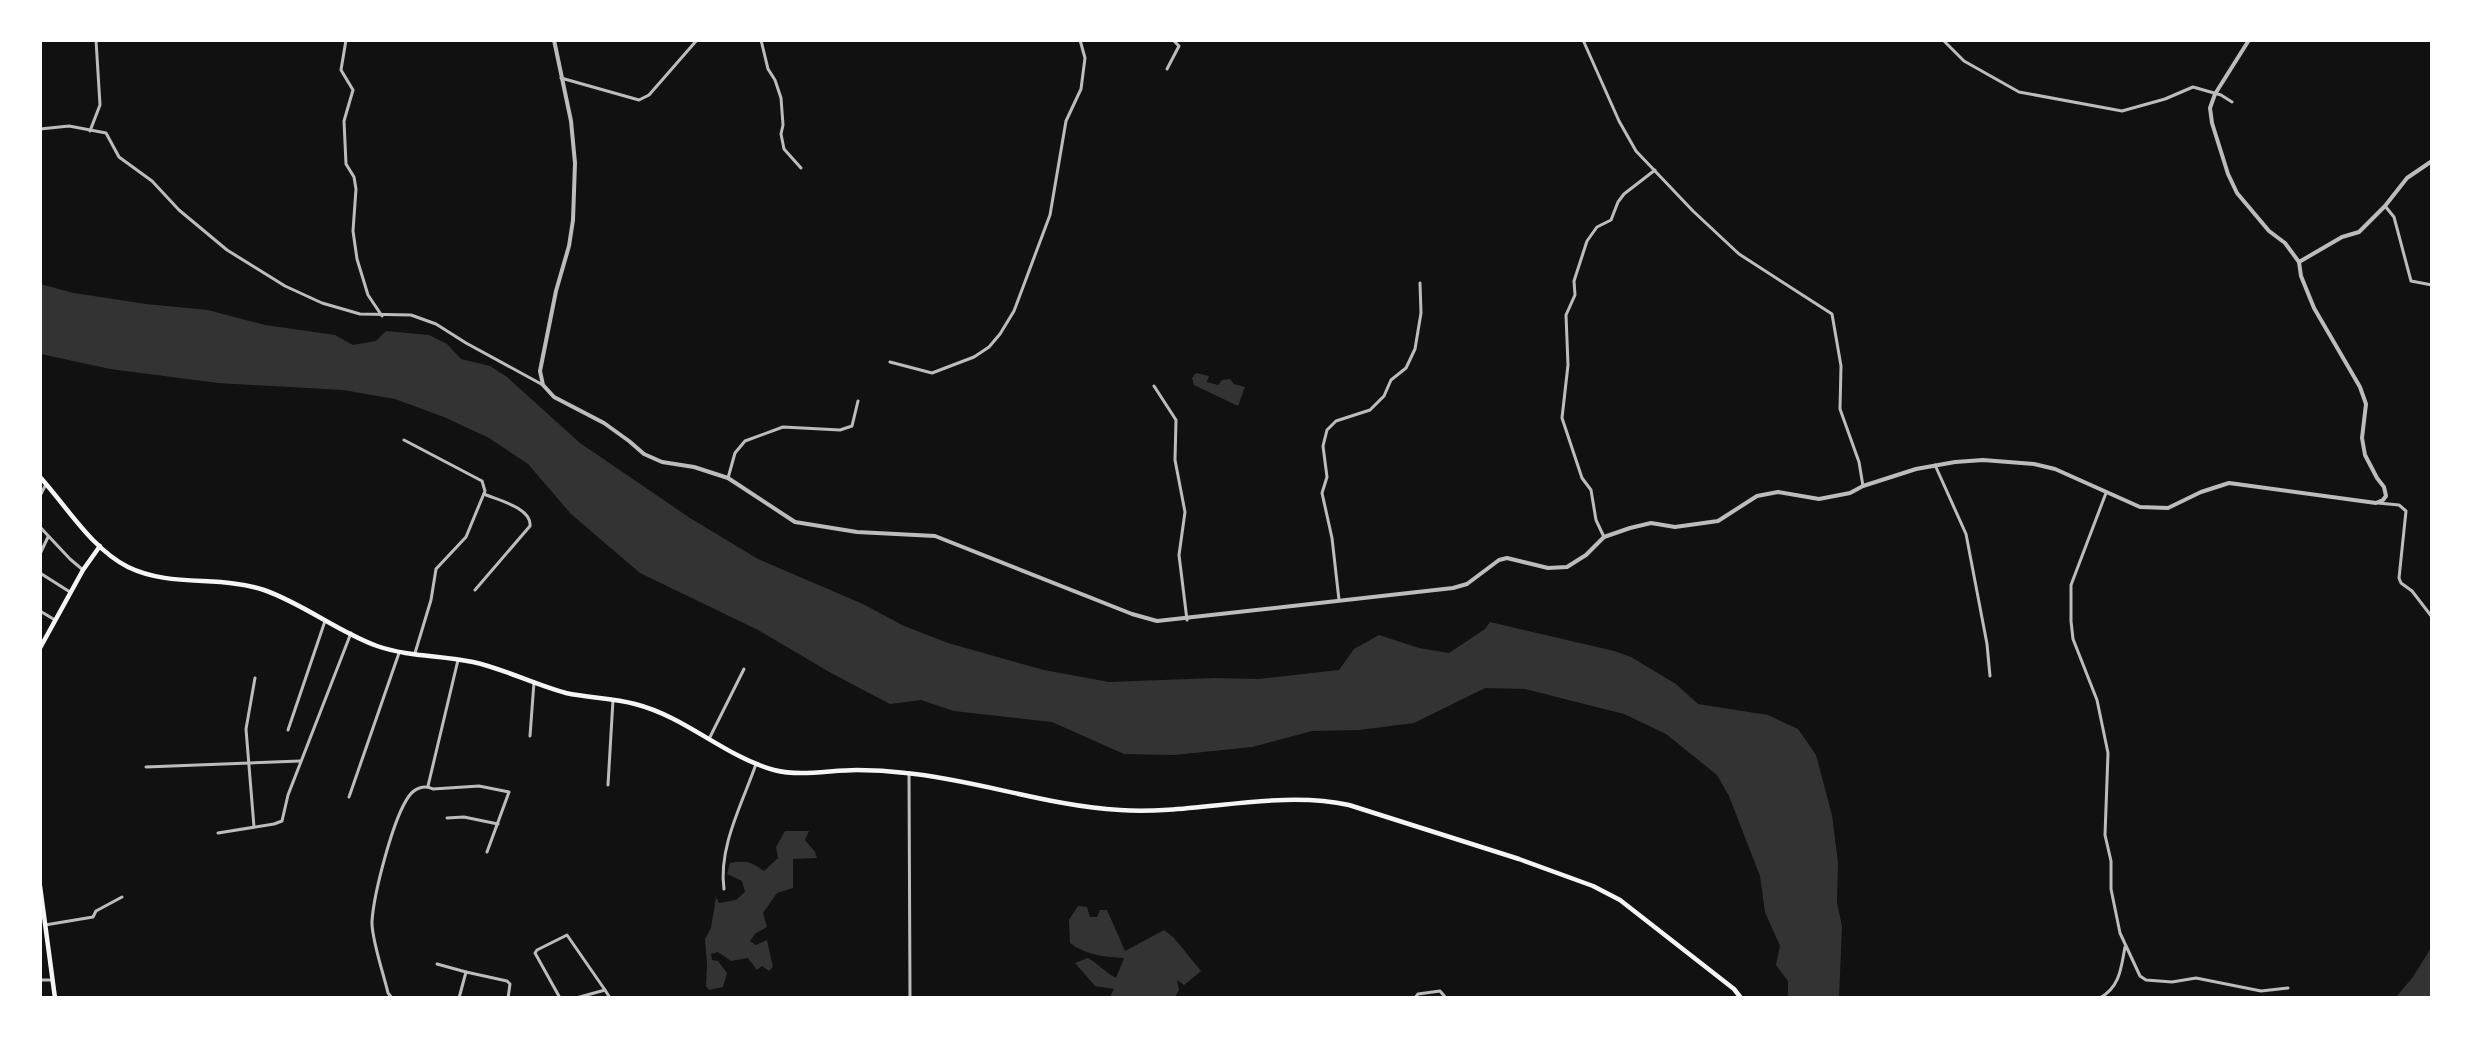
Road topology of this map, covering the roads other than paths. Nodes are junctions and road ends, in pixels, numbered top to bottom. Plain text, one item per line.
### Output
1 (96, 40) edge
2 (346, 40) edge
3 (554, 40) edge
4 (697, 40) edge
5 (753, 40) edge
6 (1080, 40) edge
7 (1173, 40) edge
8 (1583, 40) edge
9 (1942, 40) edge
10 (2249, 40) edge
11 (761, 41) edge
12 (1167, 69) dead end
13 (561, 78) junction
14 (2215, 94) junction
15 (2232, 102) dead end
16 (40, 129) edge
17 (90, 131) junction
18 (2432, 161) edge
19 (801, 168) dead end
20 (1655, 170) junction
21 (2385, 206) junction
22 (2299, 262) junction
23 (1420, 283) dead end
24 (2432, 285) edge
25 (382, 316) junction
26 (890, 362) dead end
27 (543, 385) junction
28 (1154, 386) dead end
29 (858, 401) dead end
30 (404, 440) dead end
31 (1935, 465) junction
32 (40, 477) edge
33 (728, 478) junction
34 (46, 484) junction
35 (1863, 486) junction
36 (2106, 493) junction
37 (484, 494) junction
38 (40, 496) edge
39 (2376, 503) junction
40 (40, 527) edge
41 (49, 536) junction
42 (1604, 537) junction
43 (100, 546) junction
44 (40, 554) edge
45 (83, 570) junction
46 (40, 573) edge
47 (475, 590) dead end
48 (70, 592) junction
49 (1339, 600) junction
50 (40, 611) edge
51 (2432, 617) edge
52 (325, 619) junction
53 (55, 620) junction
54 (1187, 620) junction
55 (351, 633) junction
56 (40, 648) edge
57 (399, 653) junction
58 (414, 655) junction
59 (458, 660) junction
60 (744, 669) dead end
61 (1990, 676) dead end
62 (255, 678) dead end
63 (534, 682) junction
64 (613, 700) junction
65 (288, 730) dead end
66 (530, 736) dead end
67 (709, 739) junction
68 (301, 761) junction
69 (248, 762) junction
70 (756, 764) junction
71 (146, 767) dead end
72 (909, 773) junction
73 (608, 784) dead end
74 (428, 786) junction
75 (349, 797) dead end
76 (447, 818) dead end
77 (498, 824) junction
78 (254, 827) junction
79 (218, 833) dead end
80 (487, 852) dead end
81 (40, 886) edge
82 (724, 889) dead end
83 (123, 897) dead end
84 (43, 921) edge
85 (2125, 946) junction
86 (437, 964) dead end
87 (466, 972) junction
88 (40, 980) edge
89 (52, 980) junction
90 (2288, 988) dead end
91 (605, 990) junction
92 (391, 997) edge
93 (55, 998) edge
94 (459, 998) edge
95 (508, 998) edge
96 (560, 998) edge
97 (576, 998) edge
98 (610, 998) edge
99 (910, 998) edge
100 (1415, 998) edge
101 (1446, 998) edge
102 (1741, 998) edge
103 (2100, 998) edge

1 - 17 street
2 - 25 street
3 - 13 street
4 - 13 street
5 - 11 street
6 - 26 street
7 - 12 street
8 - 20 street
9 - 14 street
10 - 14 street
11 - 19 street
13 - 27 street
14 - 15 street
14 - 22 street
16 - 17 street
17 - 25 street
18 - 21 street
20 - 35 street
20 - 42 street
21 - 22 street
21 - 24 street
22 - 39 street
23 - 49 street
25 - 27 street
27 - 33 street
28 - 54 street
29 - 33 street
30 - 37 street
31 - 35 street
31 - 36 street
31 - 61 street
32 - 34 main road
33 - 54 street
34 - 38 street
34 - 43 main road
35 - 42 street
36 - 39 street
36 - 85 street
37 - 47 street
37 - 58 street
39 - 51 street
40 - 41 street
41 - 44 street
41 - 45 street
42 - 49 street
43 - 45 main road
43 - 52 main road
45 - 48 main road
46 - 48 street
48 - 53 main road
49 - 54 street
50 - 53 street
52 - 55 main road
52 - 65 street
53 - 56 main road
55 - 57 main road
55 - 68 street
57 - 58 main road
57 - 75 street
58 - 59 main road
59 - 63 main road
59 - 74 street
60 - 67 street
62 - 69 street
63 - 64 main road
63 - 66 street
64 - 67 main road
64 - 73 street
67 - 70 main road
68 - 69 street
68 - 78 street
69 - 71 street
69 - 78 street
70 - 72 main road
70 - 82 street
72 - 99 street
72 - 102 main road
74 - 77 street
74 - 92 street
76 - 77 street
77 - 80 street
78 - 79 street
81 - 84 main road
83 - 84 street
84 - 89 main road
85 - 90 street
85 - 103 street
86 - 87 street
87 - 94 street
87 - 95 street
88 - 89 street
89 - 93 main road
91 - 96 street
91 - 97 street
91 - 98 street
100 - 101 street

